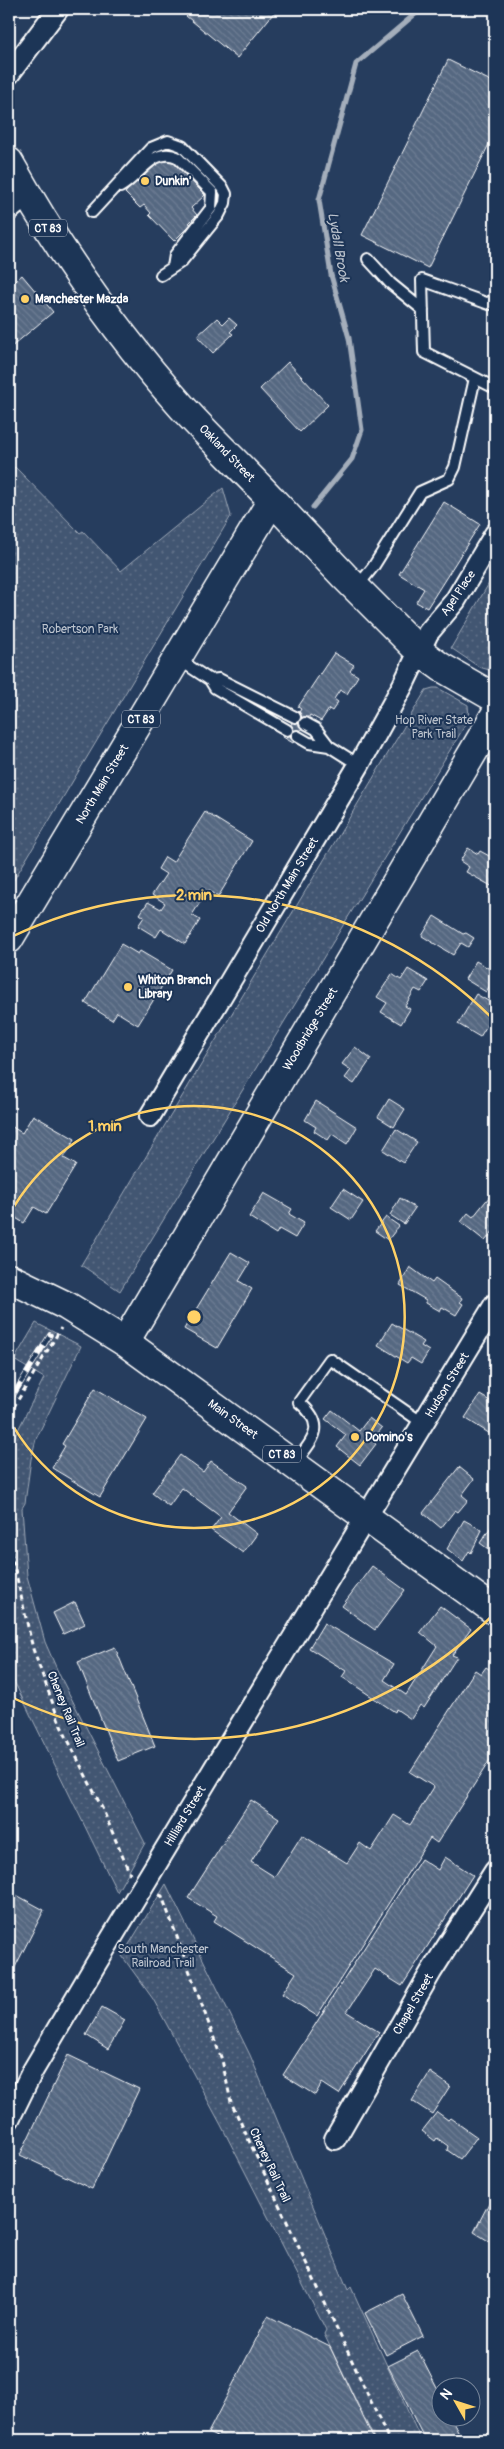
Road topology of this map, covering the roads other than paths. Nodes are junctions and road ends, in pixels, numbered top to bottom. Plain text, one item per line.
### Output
1 (58, 9) edge
2 (9, 74) edge
3 (9, 162) edge
4 (18, 202) edge
5 (92, 212) dead end
6 (368, 259) dead end
7 (161, 274) dead end
8 (495, 298) edge
9 (423, 310) junction
10 (475, 378) junction
11 (495, 388) edge
12 (272, 500) junction
13 (495, 534) edge
14 (356, 588) junction
15 (419, 651) junction
16 (178, 658) junction
17 (210, 680) junction
18 (495, 698) edge
19 (495, 715) edge
20 (295, 717) dead end
21 (305, 723) dead end
22 (288, 730) dead end
23 (297, 736) dead end
24 (329, 746) junction
25 (358, 765) junction
26 (9, 939) edge
27 (150, 1116) dead end
28 (9, 1278) edge
29 (495, 1304) edge
30 (125, 1342) junction
31 (424, 1424) junction
32 (295, 1463) junction
33 (367, 1517) junction
34 (495, 1610) edge
35 (495, 1871) edge
36 (9, 2119) edge
37 (335, 2139) dead end

1 - 2 street
3 - 4 main road, Oakland Street / CT 83
4 - 12 main road, Oakland Street / CT 83
5 - 7 lane
6 - 9 lane
8 - 9 lane
9 - 10 lane
10 - 11 lane
10 - 14 lane
12 - 14 main road, Oakland Street
12 - 16 main road, North Main Street / CT 83
13 - 15 street, Apel Place
14 - 15 main road, Oakland Street
15 - 18 main road, Oakland Street
15 - 25 street, Old North Main Street
16 - 17 lane
16 - 26 main road, North Main Street / CT 83
17 - 20 lane
17 - 22 lane
19 - 30 main road, Woodbridge Street
21 - 24 lane
23 - 24 lane
24 - 25 lane
25 - 27 street, Old North Main Street
28 - 30 main road, Main Street / CT 83
29 - 31 street, Hudson Street
30 - 32 main road, Main Street / CT 83
31 - 32 lane
31 - 33 street, Hudson Street
32 - 33 main road, Main Street / CT 83
33 - 34 main road, Main Street / CT 83
33 - 36 street, Hilliard Street
35 - 37 street, Chapel Street

